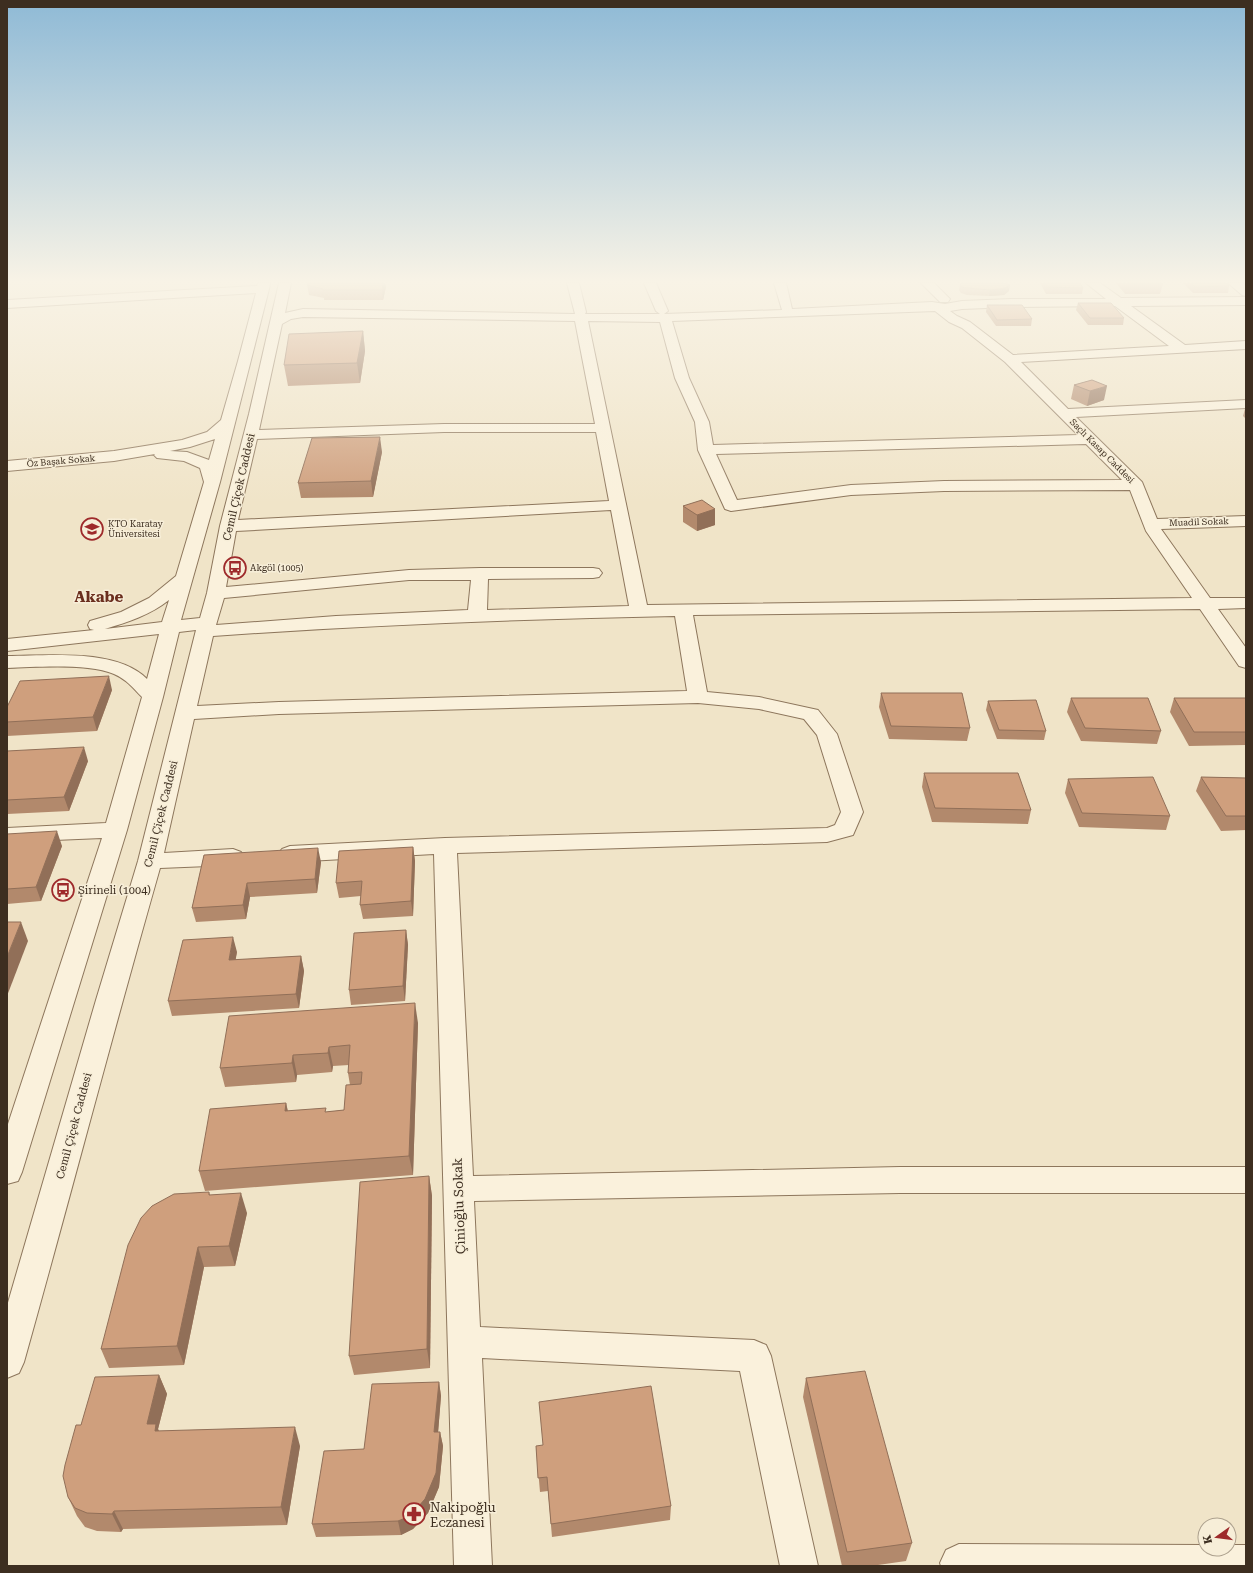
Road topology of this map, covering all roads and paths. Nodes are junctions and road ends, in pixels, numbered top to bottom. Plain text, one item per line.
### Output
1 (256, 356) edge
2 (268, 356) edge
3 (588, 356) edge
4 (676, 356) edge
5 (1007, 356) edge
6 (1050, 356) edge
7 (1010, 359) junction
8 (1246, 404) edge
9 (1065, 413) junction
10 (228, 422) junction
11 (603, 428) junction
12 (251, 435) junction
13 (1090, 439) junction
14 (706, 450) junction
15 (114, 456) junction
16 (7, 466) edge
17 (212, 482) junction
18 (1136, 484) junction
19 (618, 505) junction
20 (1246, 521) edge
21 (1151, 524) junction
22 (228, 526) junction
23 (480, 573) junction
24 (593, 573) dead end
25 (183, 579) junction
26 (216, 593) junction
27 (1246, 603) edge
28 (1206, 604) junction
29 (639, 611) junction
30 (683, 611) junction
31 (477, 615) junction
32 (206, 631) junction
33 (169, 635) junction
34 (7, 645) edge
35 (7, 659) edge
36 (7, 662) edge
37 (1246, 662) edge
38 (153, 697) junction
39 (698, 697) junction
40 (185, 713) junction
41 (116, 830) junction
42 (7, 835) edge
43 (445, 846) junction
44 (150, 861) junction
45 (7, 1172) edge
46 (1246, 1180) edge
47 (459, 1189) junction
48 (464, 1342) junction
49 (7, 1362) edge
50 (1246, 1564) edge
51 (1192, 1565) edge
52 (473, 1566) edge
53 (799, 1566) edge
54 (960, 1566) edge

1 - 10 street
2 - 12 street, Cemil Çiçek Caddesi
3 - 11 street
4 - 14 street
5 - 7 street, Saçlı Kasap Caddesi
6 - 7 street
7 - 9 street, Saçlı Kasap Caddesi
8 - 9 street
9 - 13 street, Saçlı Kasap Caddesi
10 - 15 street
10 - 17 street
11 - 12 street
11 - 19 street
12 - 22 street, Cemil Çiçek Caddesi
13 - 14 street
13 - 18 street, Saçlı Kasap Caddesi
14 - 18 street
15 - 16 street, Öz Başak Sokak
15 - 17 street
17 - 25 street
18 - 21 street, Saçlı Kasap Caddesi
19 - 22 street
19 - 29 street
20 - 21 street, Muadil Sokak
21 - 28 street, Saçlı Kasap Caddesi
22 - 26 street, Cemil Çiçek Caddesi
23 - 24 street
23 - 26 street
23 - 31 street
25 - 33 street
25 - 34 street
26 - 32 street, Cemil Çiçek Caddesi
27 - 28 street
28 - 30 street
28 - 37 street, Saçlı Kasap Caddesi
29 - 30 street
29 - 31 street
30 - 39 street
31 - 32 street
32 - 33 street
32 - 40 street, Cemil Çiçek Caddesi
33 - 34 street
33 - 35 street
33 - 38 street
36 - 38 street
38 - 41 street
39 - 40 street
39 - 43 street
40 - 44 street, Cemil Çiçek Caddesi
41 - 42 street
41 - 45 street
43 - 44 street
43 - 47 street, Çinioğlu Sokak
44 - 49 street, Cemil Çiçek Caddesi
46 - 47 street
47 - 48 street, Çinioğlu Sokak
48 - 52 street, Çinioğlu Sokak
48 - 53 street
50 - 51 street
51 - 54 street

